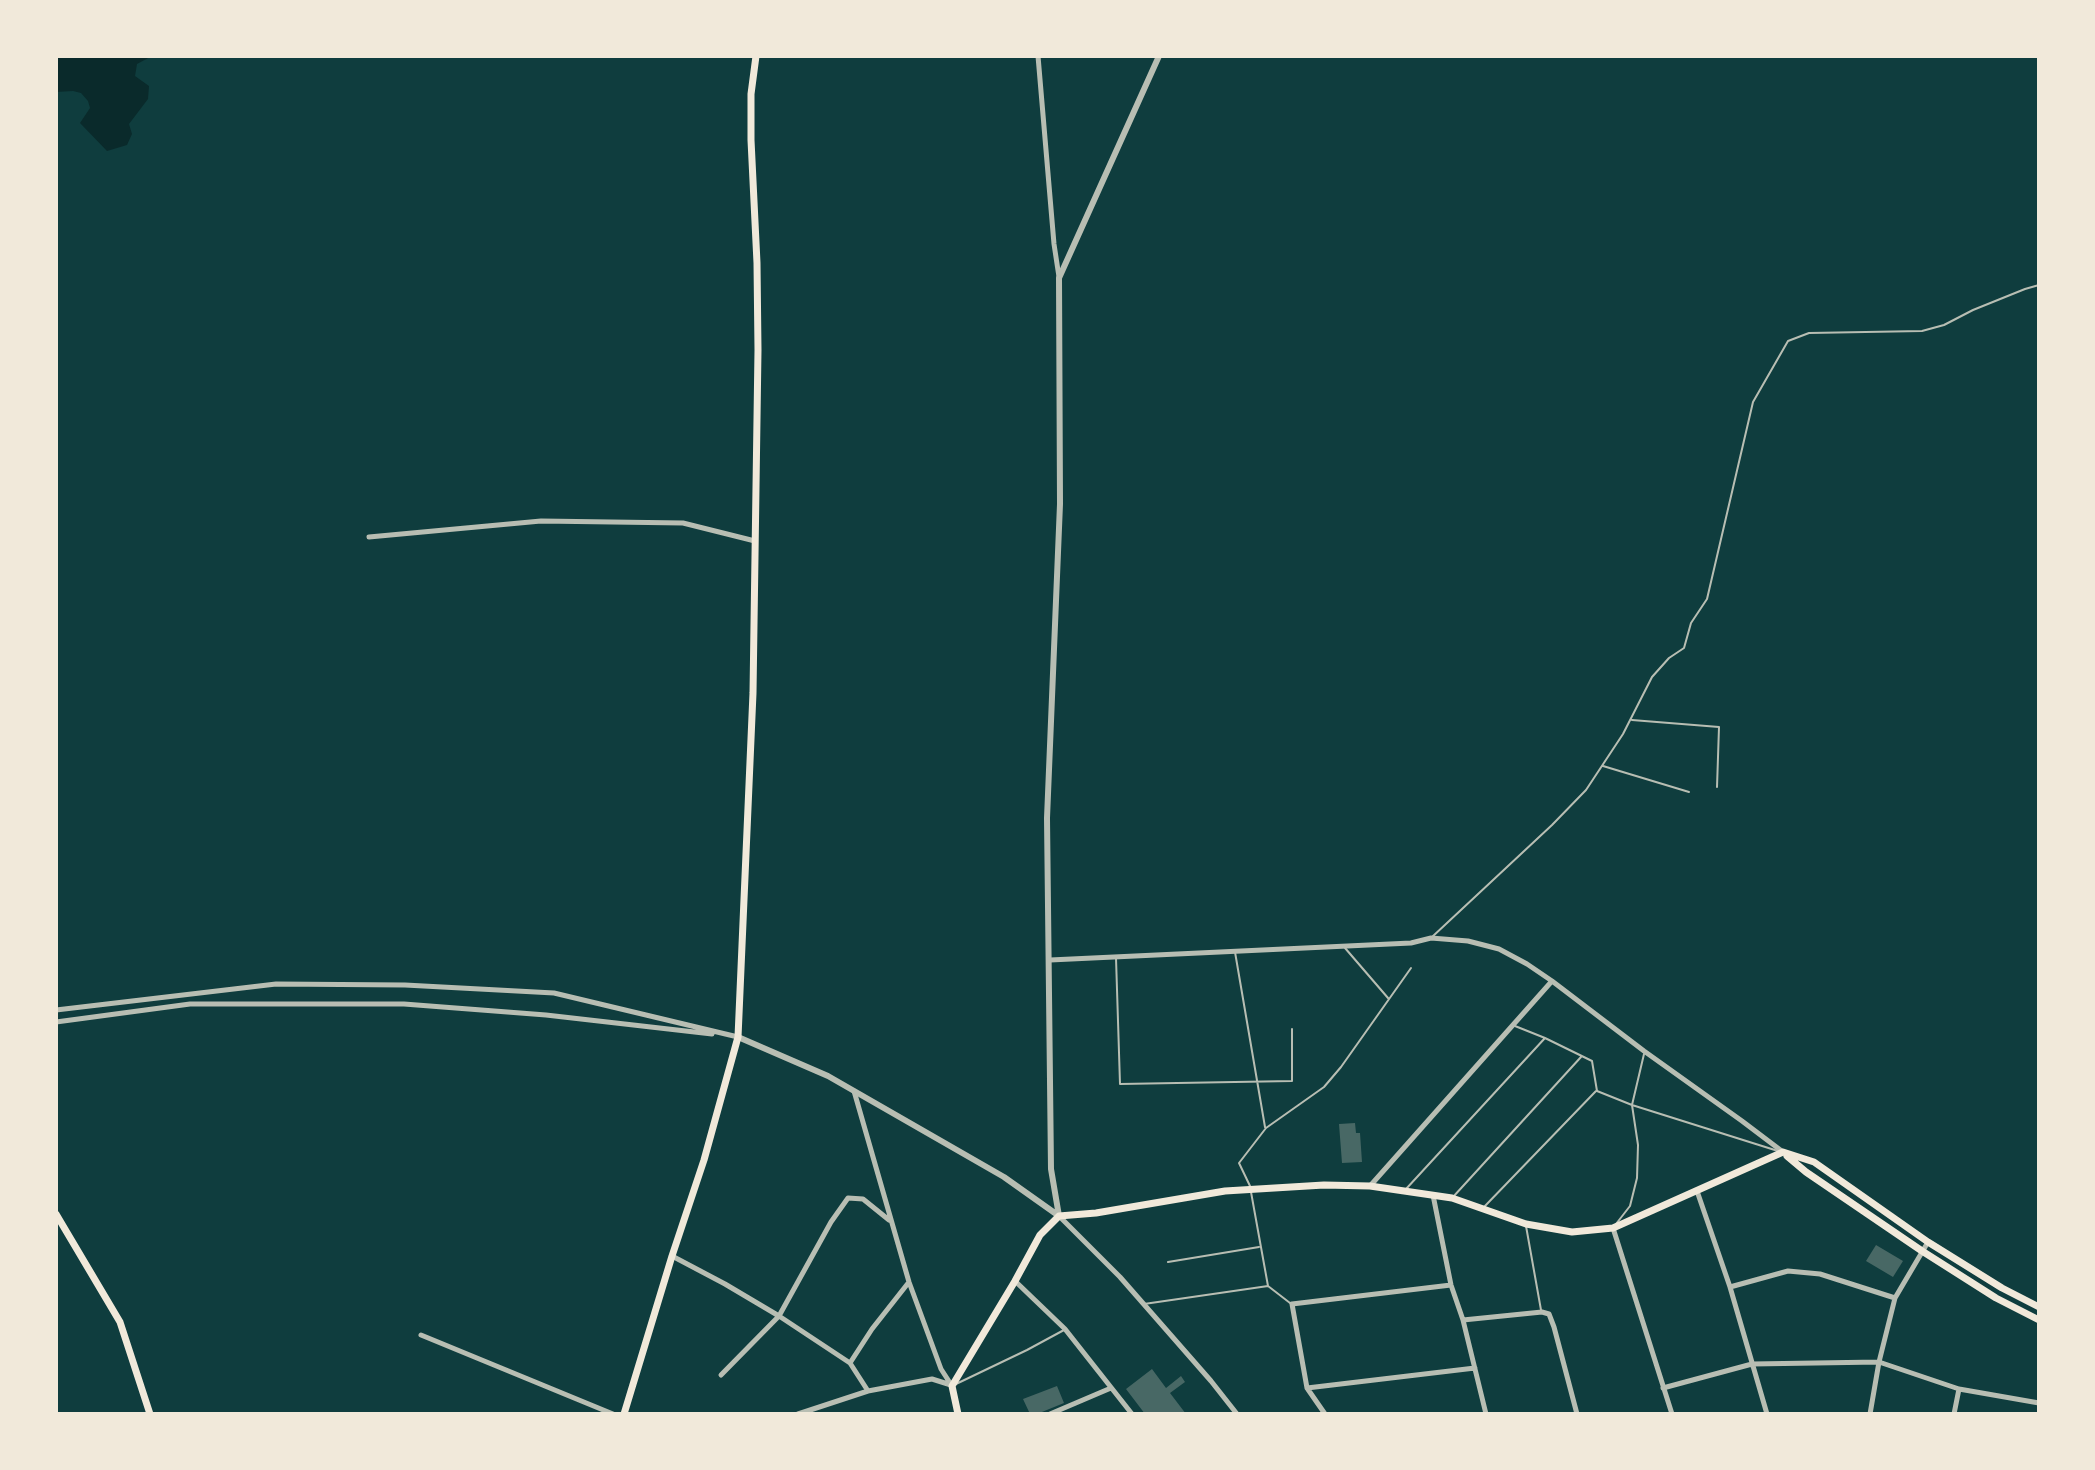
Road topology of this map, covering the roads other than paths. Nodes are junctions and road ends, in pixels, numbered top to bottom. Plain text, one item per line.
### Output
1 (756, 56) edge
2 (1038, 56) edge
3 (1159, 56) edge
4 (1059, 278) junction
5 (2039, 285) edge
6 (369, 537) dead end
7 (755, 541) junction
8 (1630, 720) junction
9 (1602, 766) junction
10 (1717, 787) dead end
11 (1689, 792) dead end
12 (1431, 938) junction
13 (1343, 946) junction
14 (1235, 951) junction
15 (1116, 957) junction
16 (1050, 960) junction
17 (1411, 968) dead end
18 (1552, 981) junction
19 (1389, 999) junction
20 (56, 1010) edge
21 (56, 1022) edge
22 (1514, 1026) junction
23 (1292, 1029) dead end
24 (738, 1037) junction
25 (1545, 1038) junction
26 (1644, 1051) junction
27 (1582, 1056) junction
28 (1259, 1082) junction
29 (854, 1090) junction
30 (1597, 1091) junction
31 (1632, 1105) junction
32 (1266, 1128) junction
33 (1783, 1152) junction
34 (1370, 1186) junction
35 (1251, 1189) junction
36 (1405, 1190) junction
37 (1696, 1190) junction
38 (1433, 1195) junction
39 (1452, 1198) junction
40 (1483, 1208) junction
41 (56, 1214) edge
42 (1059, 1216) junction
43 (890, 1220) junction
44 (1526, 1224) junction
45 (1613, 1228) junction
46 (1928, 1242) junction
47 (1261, 1247) junction
48 (1922, 1251) junction
49 (672, 1256) junction
50 (1168, 1262) dead end
51 (1015, 1281) junction
52 (909, 1282) junction
53 (1451, 1285) junction
54 (1268, 1286) junction
55 (1730, 1287) junction
56 (1895, 1298) junction
57 (1143, 1304) junction
58 (1292, 1304) junction
59 (2039, 1307) edge
60 (1542, 1312) junction
61 (779, 1316) junction
62 (1463, 1320) junction
63 (2039, 1320) edge
64 (1065, 1329) junction
65 (421, 1335) dead end
66 (1879, 1362) junction
67 (850, 1363) junction
68 (1752, 1364) junction
69 (1475, 1368) junction
70 (721, 1375) dead end
71 (952, 1386) junction
72 (1112, 1388) junction
73 (1307, 1388) junction
74 (1663, 1388) junction
75 (1959, 1389) junction
76 (868, 1391) junction
77 (2039, 1403) edge
78 (829, 1404) junction
79 (150, 1414) edge
80 (613, 1414) edge
81 (624, 1414) edge
82 (798, 1414) edge
83 (832, 1414) edge
84 (958, 1414) edge
85 (1050, 1414) edge
86 (1132, 1414) edge
87 (1237, 1414) edge
88 (1325, 1414) edge
89 (1486, 1414) edge
90 (1577, 1414) edge
91 (1672, 1414) edge
92 (1767, 1414) edge
93 (1870, 1414) edge
94 (1954, 1414) edge

1 - 7 main road
2 - 4 street
3 - 4 street
4 - 16 street
5 - 8 lane
6 - 7 street
7 - 24 main road
8 - 9 lane
8 - 10 lane
9 - 11 lane
9 - 12 lane
12 - 13 street
12 - 18 street
13 - 14 street
13 - 19 lane
14 - 15 street
14 - 28 lane
15 - 16 street
15 - 28 lane
16 - 42 street
17 - 19 lane
18 - 22 street
18 - 26 street
19 - 32 lane
20 - 24 street
21 - 24 street
22 - 25 lane
22 - 34 street
23 - 28 lane
24 - 29 street
24 - 49 main road
25 - 27 lane
25 - 36 lane
26 - 31 lane
26 - 33 street
27 - 30 lane
27 - 39 lane
28 - 32 lane
29 - 42 street
29 - 43 street
30 - 31 lane
30 - 40 lane
31 - 33 lane
31 - 45 lane
32 - 35 lane
33 - 37 main road
33 - 46 main road
33 - 48 main road
34 - 35 main road
34 - 36 main road
35 - 42 main road
35 - 47 lane
36 - 38 main road
37 - 45 main road
37 - 55 street
38 - 39 main road
38 - 53 street
39 - 40 main road
40 - 44 main road
41 - 79 main road
42 - 51 main road
42 - 57 street
43 - 52 street
43 - 61 street
44 - 45 main road
44 - 60 lane
45 - 74 street
46 - 48 street
46 - 59 main road
47 - 50 lane
47 - 54 lane
48 - 56 street
48 - 63 main road
49 - 61 street
49 - 81 main road
51 - 64 street
51 - 71 main road
52 - 67 street
52 - 71 street
53 - 58 street
53 - 62 street
54 - 57 lane
54 - 58 lane
55 - 56 street
55 - 68 street
56 - 66 street
57 - 87 street
58 - 73 street
60 - 62 street
60 - 90 street
61 - 67 street
61 - 70 street
62 - 69 street
64 - 71 lane
64 - 72 street
65 - 80 street
66 - 68 street
66 - 75 street
66 - 93 street
67 - 76 street
68 - 74 street
68 - 92 street
69 - 73 street
69 - 89 street
71 - 76 street
71 - 84 main road
72 - 85 street
72 - 86 street
73 - 88 street
74 - 91 street
75 - 77 street
75 - 94 street
76 - 78 street
78 - 82 street
78 - 83 street

